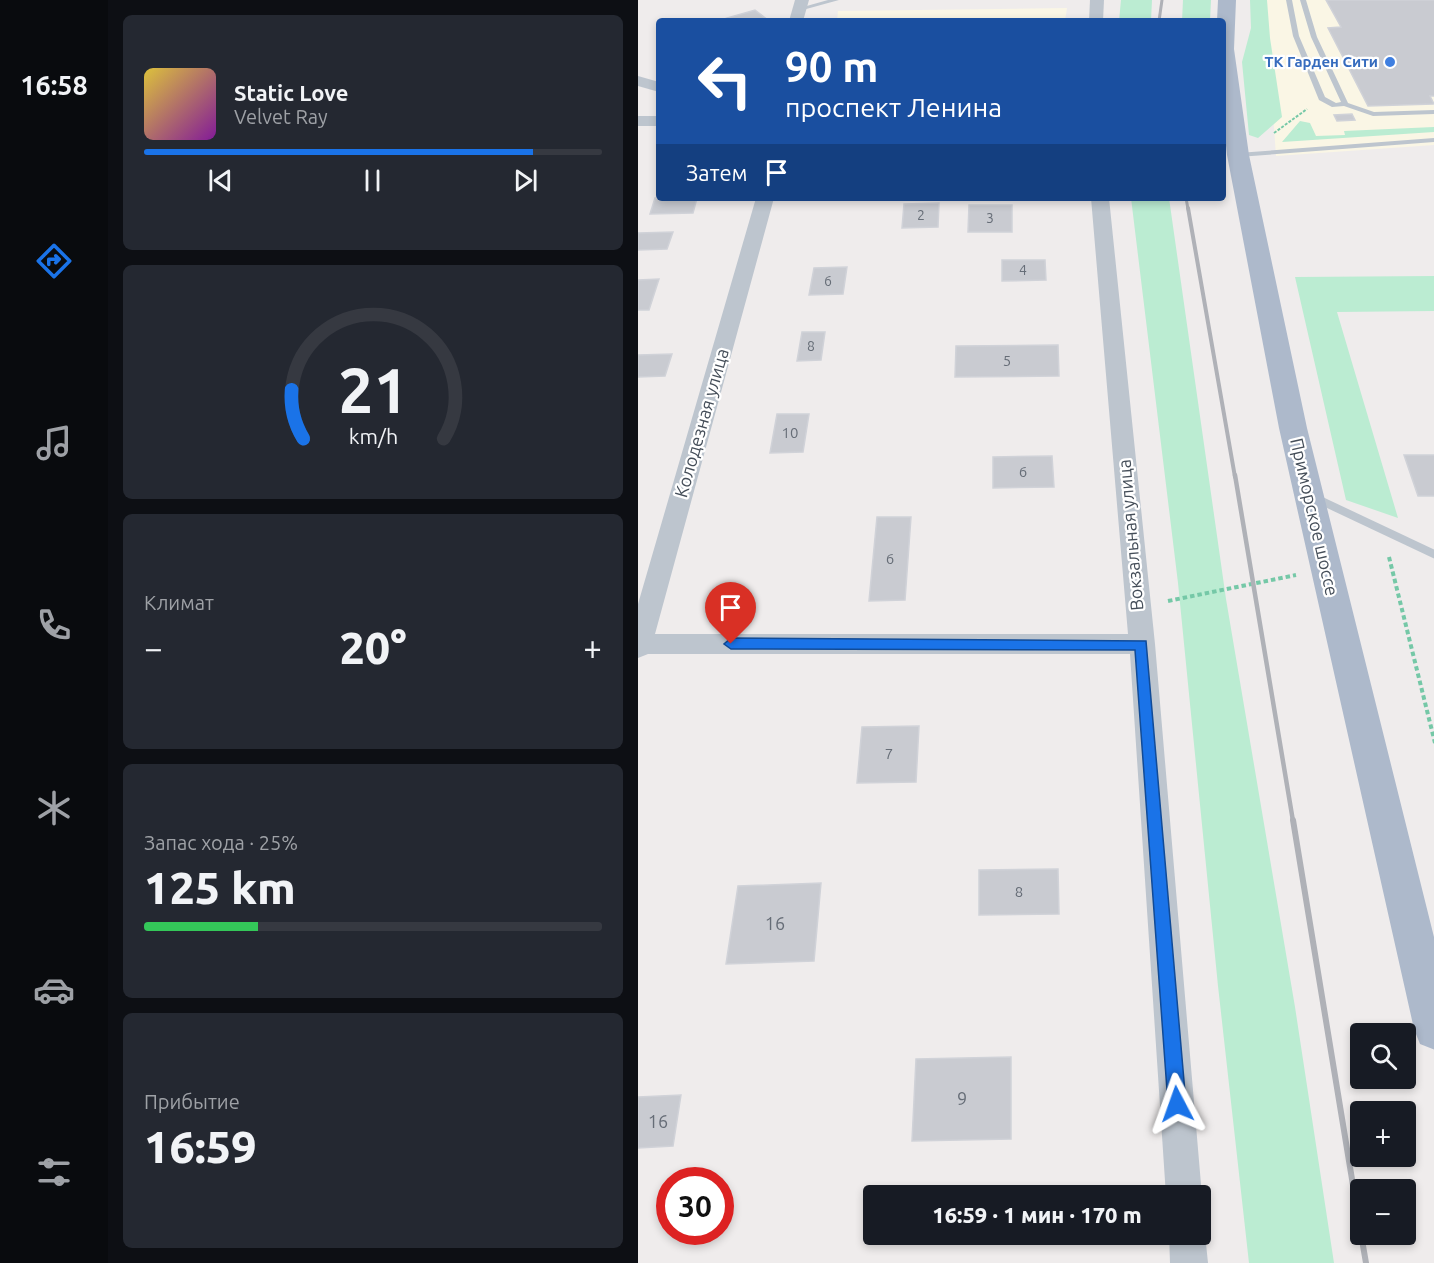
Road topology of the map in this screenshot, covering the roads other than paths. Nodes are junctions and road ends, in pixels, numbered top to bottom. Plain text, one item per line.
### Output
1 (836, 0) edge
2 (1097, 0) edge
3 (1227, 0) edge
4 (1289, 0) edge
5 (1303, 0) edge
6 (799, 10) edge
7 (1096, 18) edge
8 (1226, 24) edge
9 (1226, 52) edge
10 (638, 81) edge
11 (656, 86) edge
12 (1345, 104) junction
13 (1434, 112) edge
14 (638, 121) edge
15 (656, 121) edge
16 (1434, 140) edge
17 (1251, 154) junction
18 (765, 201) edge
19 (1100, 201) edge
20 (1308, 495) junction
21 (1434, 555) edge
22 (1142, 644) junction
23 (638, 645) edge
24 (1434, 1029) edge
25 (1183, 1185) edge
26 (1188, 1245) edge
27 (1189, 1263) edge

1 - 6 lane
2 - 7 street
3 - 8 main road, Приморское шоссе
4 - 12 lane
5 - 12 lane
9 - 17 main road, Приморское шоссе
10 - 11 street
12 - 13 lane
14 - 15 street
16 - 17 lane
17 - 20 main road, Приморское шоссе
18 - 23 street, Колодезная улица
19 - 22 street, Вокзальная улица
20 - 21 lane
20 - 24 main road, Приморское шоссе
22 - 23 street
22 - 25 street, Вокзальная улица
26 - 27 street

